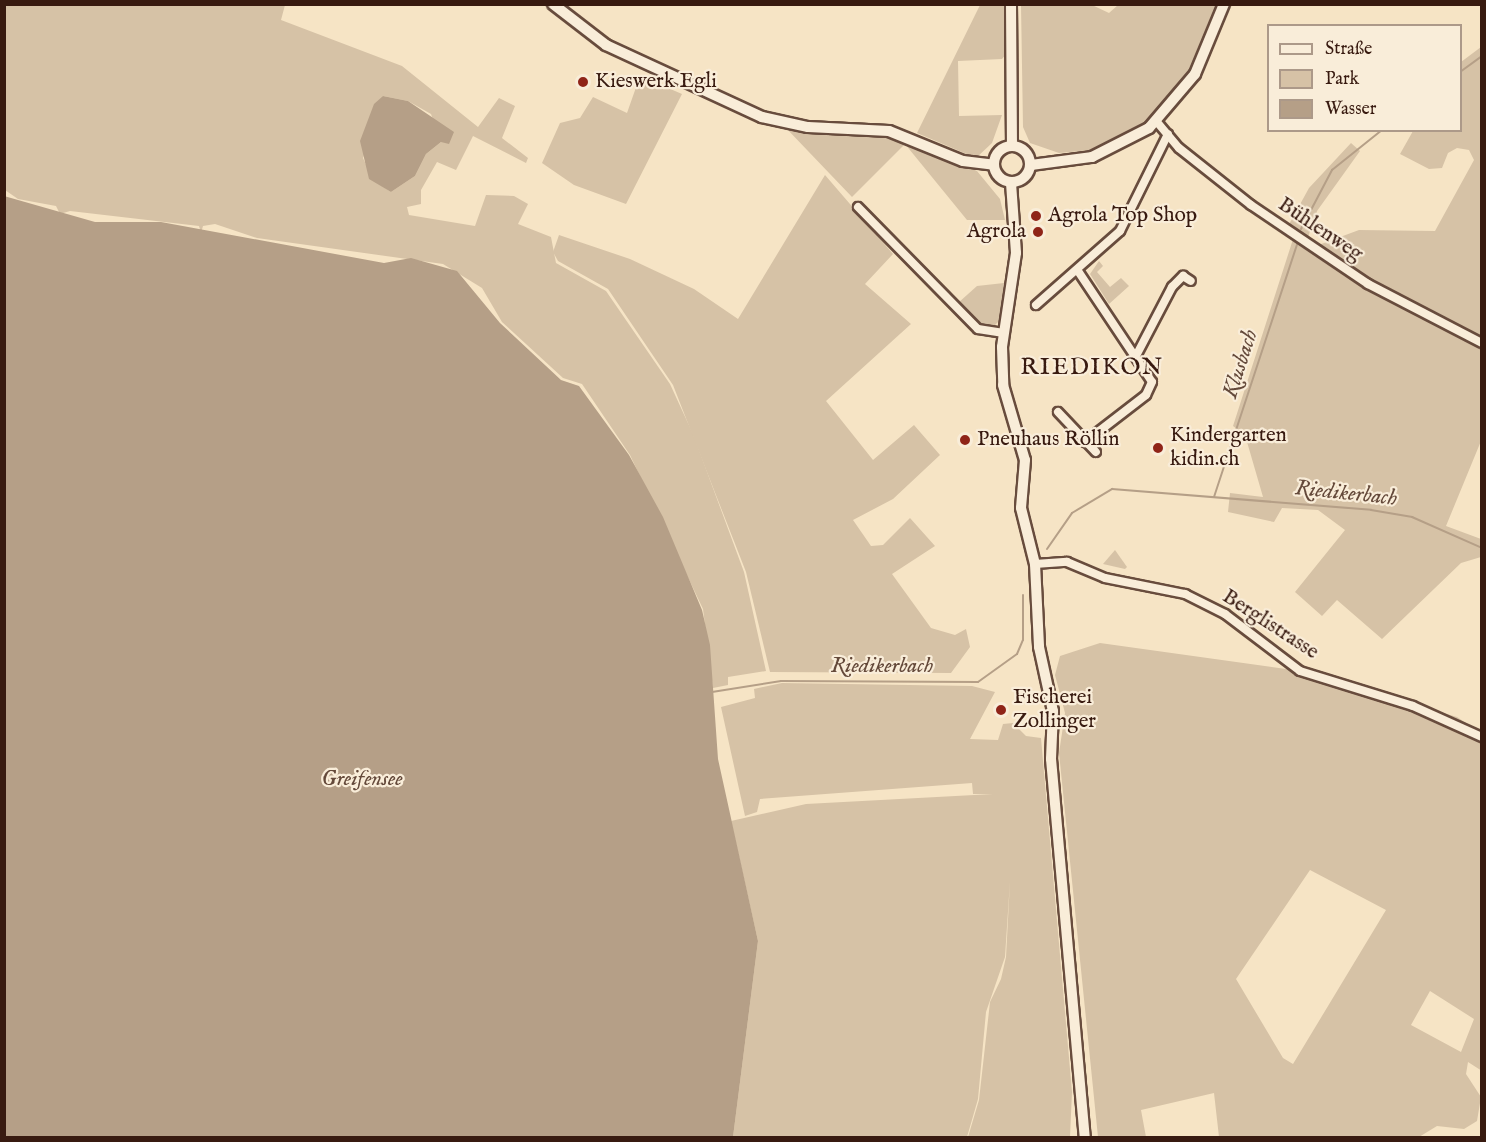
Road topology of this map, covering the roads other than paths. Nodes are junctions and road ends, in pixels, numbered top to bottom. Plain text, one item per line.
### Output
1 (553, 4) edge
2 (1011, 4) edge
3 (1224, 4) edge
4 (1157, 122) junction
5 (1168, 134) junction
6 (1012, 146) junction
7 (994, 165) junction
8 (1031, 165) junction
9 (1011, 183) junction
10 (858, 207) dead end
11 (1078, 271) junction
12 (1191, 281) dead end
13 (1036, 305) dead end
14 (1004, 333) junction
15 (1482, 343) edge
16 (1137, 354) junction
17 (1058, 412) dead end
18 (1085, 442) junction
19 (1096, 452) dead end
20 (1035, 564) junction
21 (1482, 737) edge
22 (1085, 1137) edge

1 - 7 main road
2 - 6 main road
3 - 4 main road
4 - 5 street, Bühlenweg
4 - 8 main road
5 - 11 street
5 - 15 street, Bühlenweg
6 - 7 main road
6 - 8 main road
7 - 9 main road
8 - 9 main road
9 - 14 main road
10 - 14 street
11 - 13 street
11 - 16 street
12 - 16 street
14 - 20 main road
16 - 18 street
17 - 18 street
18 - 19 street
20 - 21 street, Berglistrasse
20 - 22 main road

